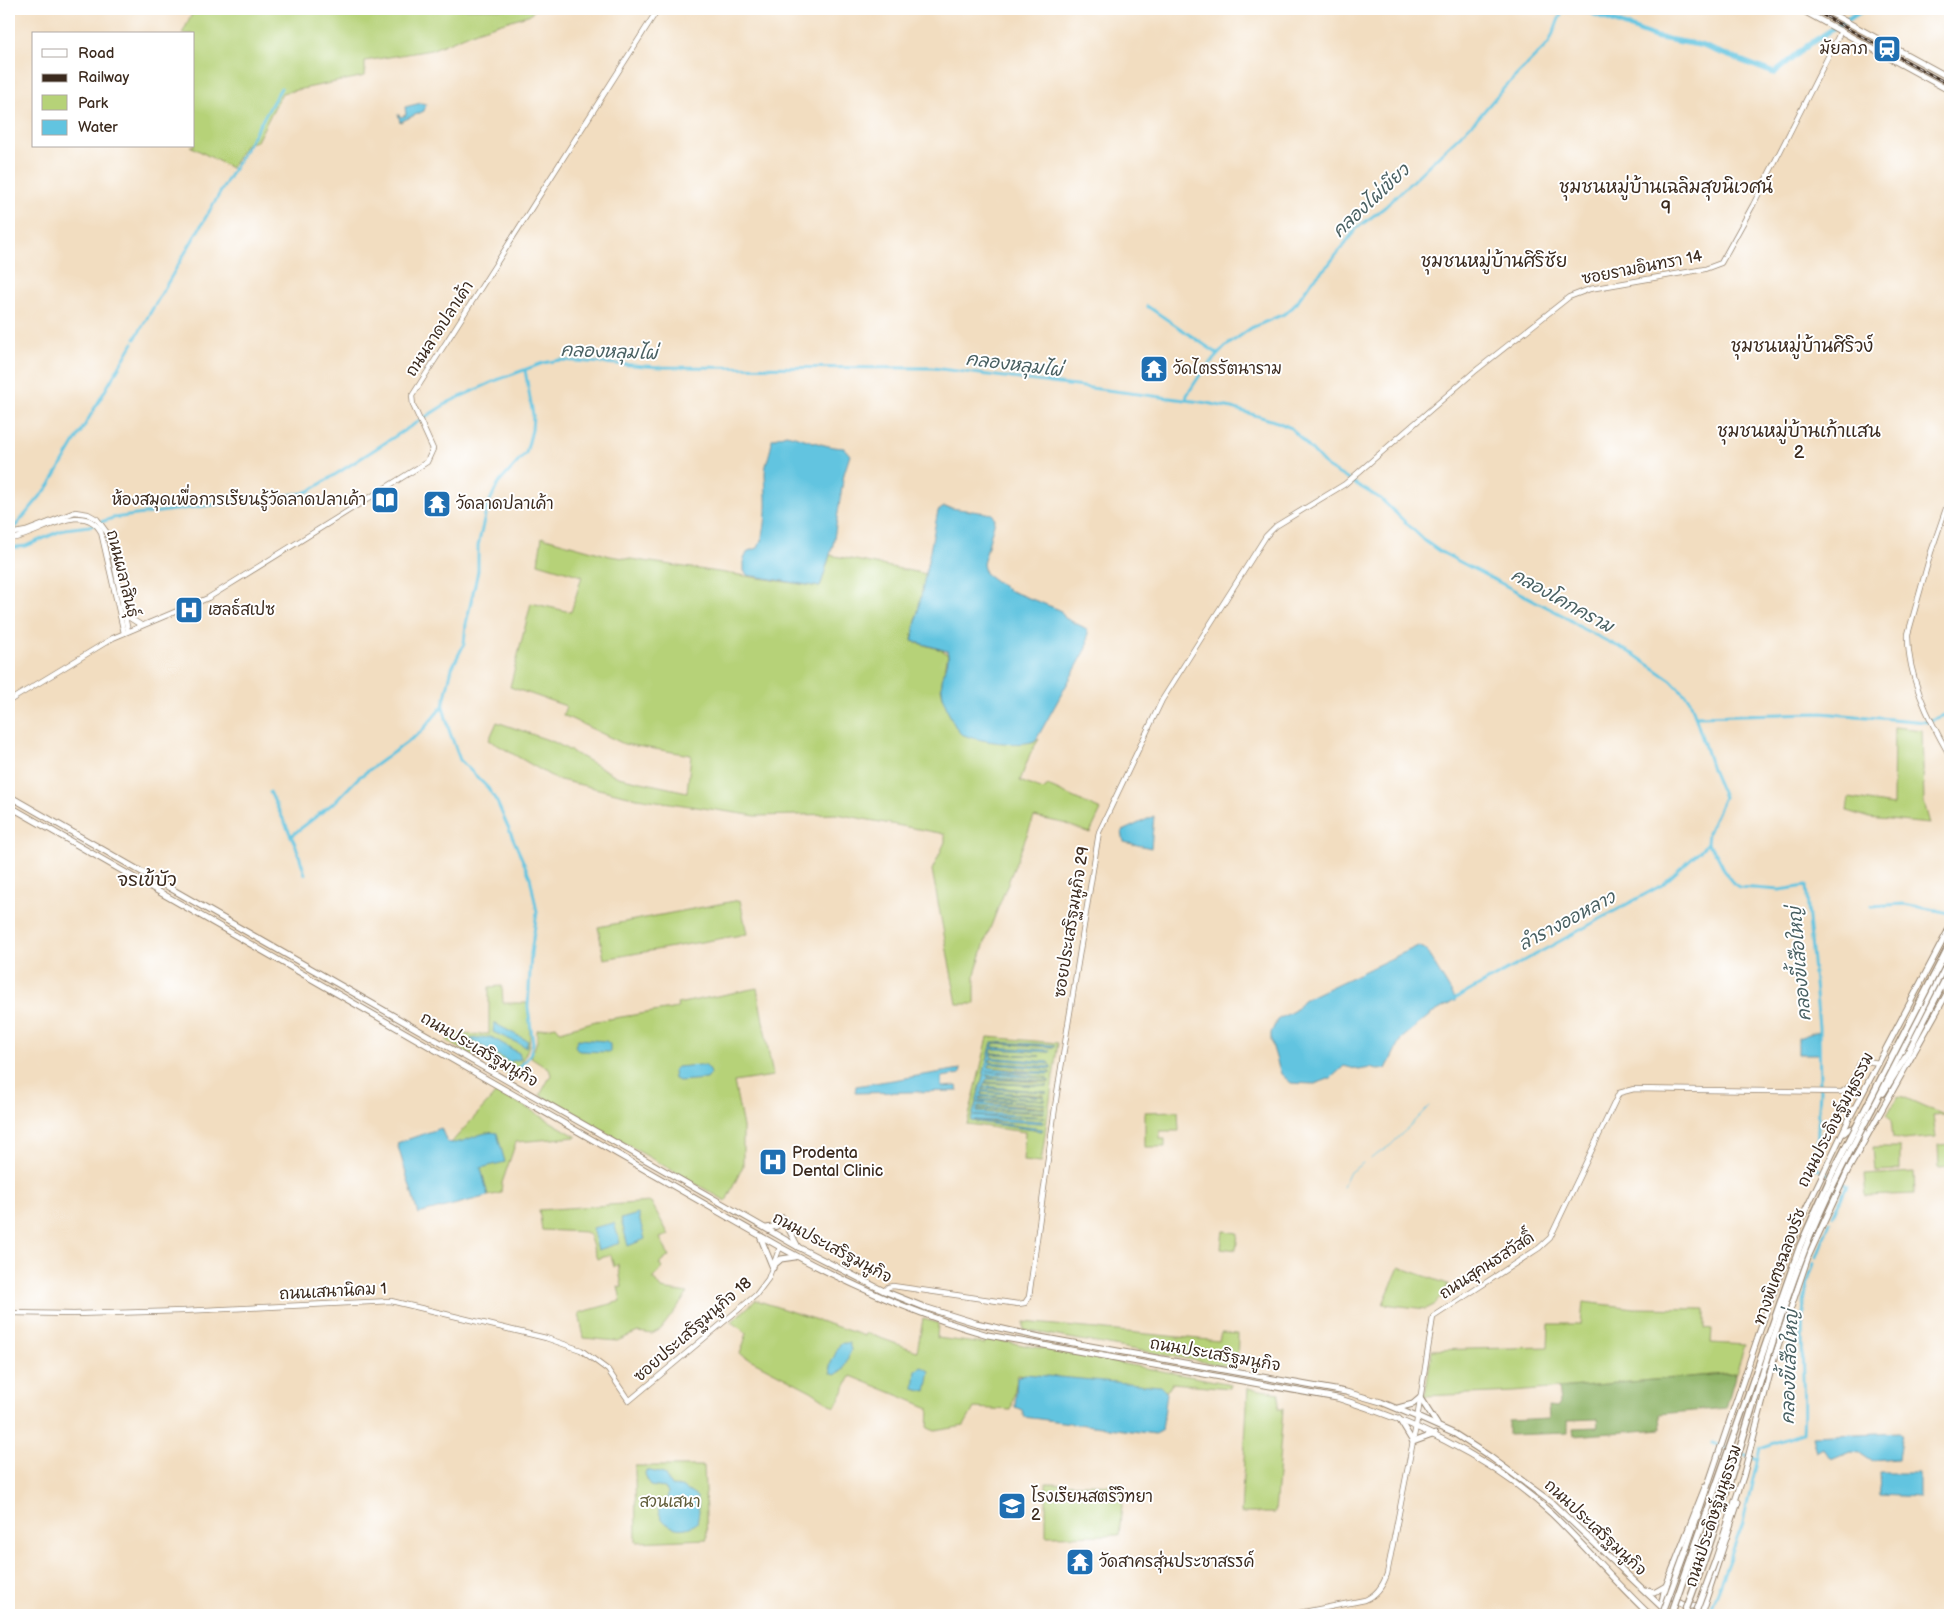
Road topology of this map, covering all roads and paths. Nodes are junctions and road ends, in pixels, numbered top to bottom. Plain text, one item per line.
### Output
1 (658, 9) edge
2 (1800, 9) edge
3 (1823, 9) edge
4 (1839, 30) junction
5 (1935, 70) junction
6 (1950, 78) edge
7 (1929, 80) junction
8 (1950, 91) edge
9 (1345, 484) joint
10 (1950, 496) edge
11 (9, 534) edge
12 (9, 540) edge
13 (122, 616) junction
14 (141, 626) junction
15 (126, 632) junction
16 (113, 638) junction
17 (9, 701) edge
18 (1950, 756) edge
19 (9, 796) edge
20 (9, 806) edge
21 (132, 865) junction
22 (127, 874) junction
23 (161, 882) junction
24 (156, 890) junction
25 (1950, 927) edge
26 (1950, 944) edge
27 (1950, 956) edge
28 (1950, 970) edge
29 (1950, 988) edge
30 (1878, 1063) junction
31 (1872, 1109) junction
32 (1840, 1137) junction
33 (1862, 1145) junction
34 (766, 1228) junction
35 (760, 1235) junction
36 (782, 1237) junction
37 (780, 1247) junction
38 (798, 1247) junction
39 (798, 1257) junction
40 (774, 1266) junction
41 (884, 1291) junction
42 (9, 1313) edge
43 (1420, 1398) junction
44 (629, 1401) joint
45 (1381, 1402) junction
46 (1397, 1408) junction
47 (1379, 1411) junction
48 (1417, 1417) junction
49 (1398, 1418) junction
50 (1416, 1426) junction
51 (1438, 1426) junction
52 (1435, 1434) junction
53 (1455, 1434) junction
54 (1413, 1442) junction
55 (1451, 1442) junction
56 (1713, 1468) junction
57 (1743, 1477) junction
58 (1668, 1584) junction
59 (1642, 1587) junction
60 (1708, 1594) junction
61 (1662, 1607) junction
62 (1645, 1612) edge
63 (1289, 1615) edge
64 (1650, 1615) edge
65 (1662, 1615) edge
66 (1670, 1615) edge
67 (1684, 1615) edge
68 (1695, 1615) edge
69 (1701, 1615) edge

1 - 14 street, ถนนลาดปลาเค้า
2 - 4 main road
3 - 5 main road
4 - 7 main road
4 - 9 street, ซอยรามอินทรา 14
5 - 6 main road
5 - 7 main road
7 - 8 main road
9 - 41 street, ซอยประเสริฐมนูกิจ 29
10 - 18 street
11 - 13 street, ถนนผลาสินธุ์
12 - 13 street, ถนนผลาสินธุ์
13 - 14 street
13 - 15 street, ถนนผลาสินธุ์
13 - 16 street
14 - 15 street, ถนนลาดปลาเค้า
15 - 16 street, ถนนลาดปลาเค้า
16 - 17 street, ถนนลาดปลาเค้า
19 - 21 main road, ถนนประเสริฐมนูกิจ
20 - 22 main road, ถนนประเสริฐมนูกิจ
21 - 22 main road
21 - 23 main road, ถนนประเสริฐมนูกิจ
22 - 24 main road, ถนนประเสริฐมนูกิจ
23 - 24 main road
23 - 34 main road, ถนนประเสริฐมนูกิจ
24 - 35 main road, ถนนประเสริฐมนูกิจ
25 - 30 main road, ถนนประดิษฐ์มนูธรรม
26 - 66 highway, ทางพิเศษฉลองรัช, bridge
27 - 31 highway, ทางพิเศษฉลองรัช
28 - 31 highway
29 - 33 main road, ถนนประดิษฐ์มนูธรรม
30 - 32 main road, ถนนประดิษฐ์มนูธรรม
30 - 43 street, ถนนสุคนธสวัสดิ์
31 - 67 highway, ทางพิเศษฉลองรัช, bridge
32 - 33 main road
32 - 56 main road, ถนนประดิษฐ์มนูธรรม
33 - 57 main road, ถนนประดิษฐ์มนูธรรม
34 - 36 main road, ถนนประเสริฐมนูกิจ
34 - 38 main road
35 - 37 main road, ถนนประเสริฐมนูกิจ
35 - 40 main road
36 - 37 main road
36 - 38 main road, ถนนประเสริฐมนูกิจ
37 - 39 main road, ถนนประเสริฐมนูกิจ
37 - 40 street, ซอยประเสริฐมนูกิจ 18
38 - 41 main road, ถนนประเสริฐมนูกิจ
39 - 40 main road
39 - 47 main road, ถนนประเสริฐมนูกิจ
40 - 44 street, ซอยประเสริฐมนูกิจ 18
41 - 45 main road, ถนนประเสริฐมนูกิจ
42 - 44 street, ถนนเสนานิคม 1
43 - 46 main road
43 - 48 street, ถนนสุคนธสวัสดิ์
43 - 51 main road
45 - 46 main road, ถนนประเสริฐมนูกิจ
45 - 47 main road
46 - 48 main road, ถนนประเสริฐมนูกิจ
47 - 49 main road, ถนนประเสริฐมนูกิจ
48 - 50 street, ถนนสุคนธสวัสดิ์
48 - 51 main road, ถนนประเสริฐมนูกิจ
49 - 50 main road, ถนนประเสริฐมนูกิจ
49 - 54 main road
50 - 52 main road, ถนนประเสริฐมนูกิจ
50 - 54 street, ถนนสุคนธสวัสดิ์
51 - 53 main road, ถนนประเสริฐมนูกิจ
52 - 54 main road
52 - 55 main road, ถนนประเสริฐมนูกิจ
53 - 55 main road
53 - 59 main road, ถนนประเสริฐมนูกิจ
54 - 63 street, ถนนสุคนธสวัสดิ์
55 - 62 main road, ถนนประเสริฐมนูกิจ
56 - 58 main road
56 - 65 main road, ถนนประดิษฐ์มนูธรรม, bridge
57 - 60 main road
57 - 68 main road, ถนนประดิษฐ์มนูธรรม, bridge
58 - 59 main road
58 - 60 main road
58 - 61 main road
59 - 61 main road, ถนนประเสริฐมนูกิจ
60 - 69 main road
61 - 65 main road
61 - 66 main road, ถนนประเสริฐมนูกิจ
62 - 64 main road, ถนนประเสริฐมนูกิจ

